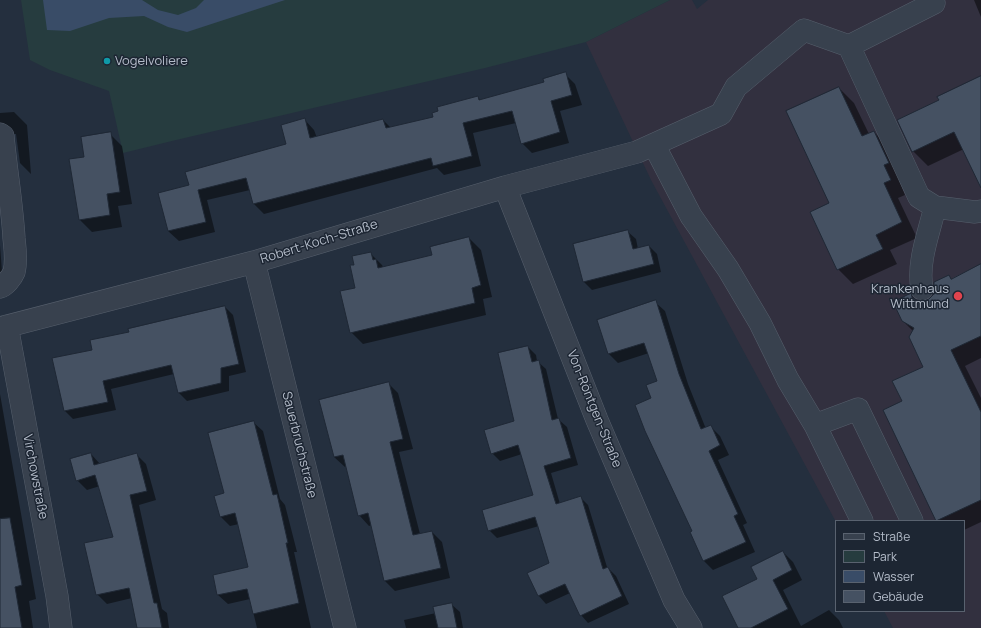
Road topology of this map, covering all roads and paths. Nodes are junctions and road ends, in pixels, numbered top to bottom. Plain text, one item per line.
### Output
1 (932, 0) edge
2 (849, 46) junction
3 (0, 134) edge
4 (646, 149) junction
5 (505, 187) junction
6 (935, 207) junction
7 (981, 211) edge
8 (254, 262) junction
9 (0, 288) edge
10 (922, 289) dead end
11 (4, 327) edge
12 (815, 426) junction
13 (862, 520) edge
14 (912, 520) edge
15 (61, 628) edge
16 (345, 628) edge
17 (691, 628) edge

1 - 2 street
2 - 4 street, Robert-Koch-Straße
2 - 6 street
3 - 9 street
4 - 5 street, Robert-Koch-Straße
4 - 12 street
5 - 8 street, Robert-Koch-Straße
5 - 17 street, Von-Röntgen-Straße
6 - 7 street
6 - 10 street
8 - 11 street, Robert-Koch-Straße
8 - 16 street, Sauerbruchstraße
11 - 15 street, Virchowstraße
12 - 13 street
12 - 14 street

